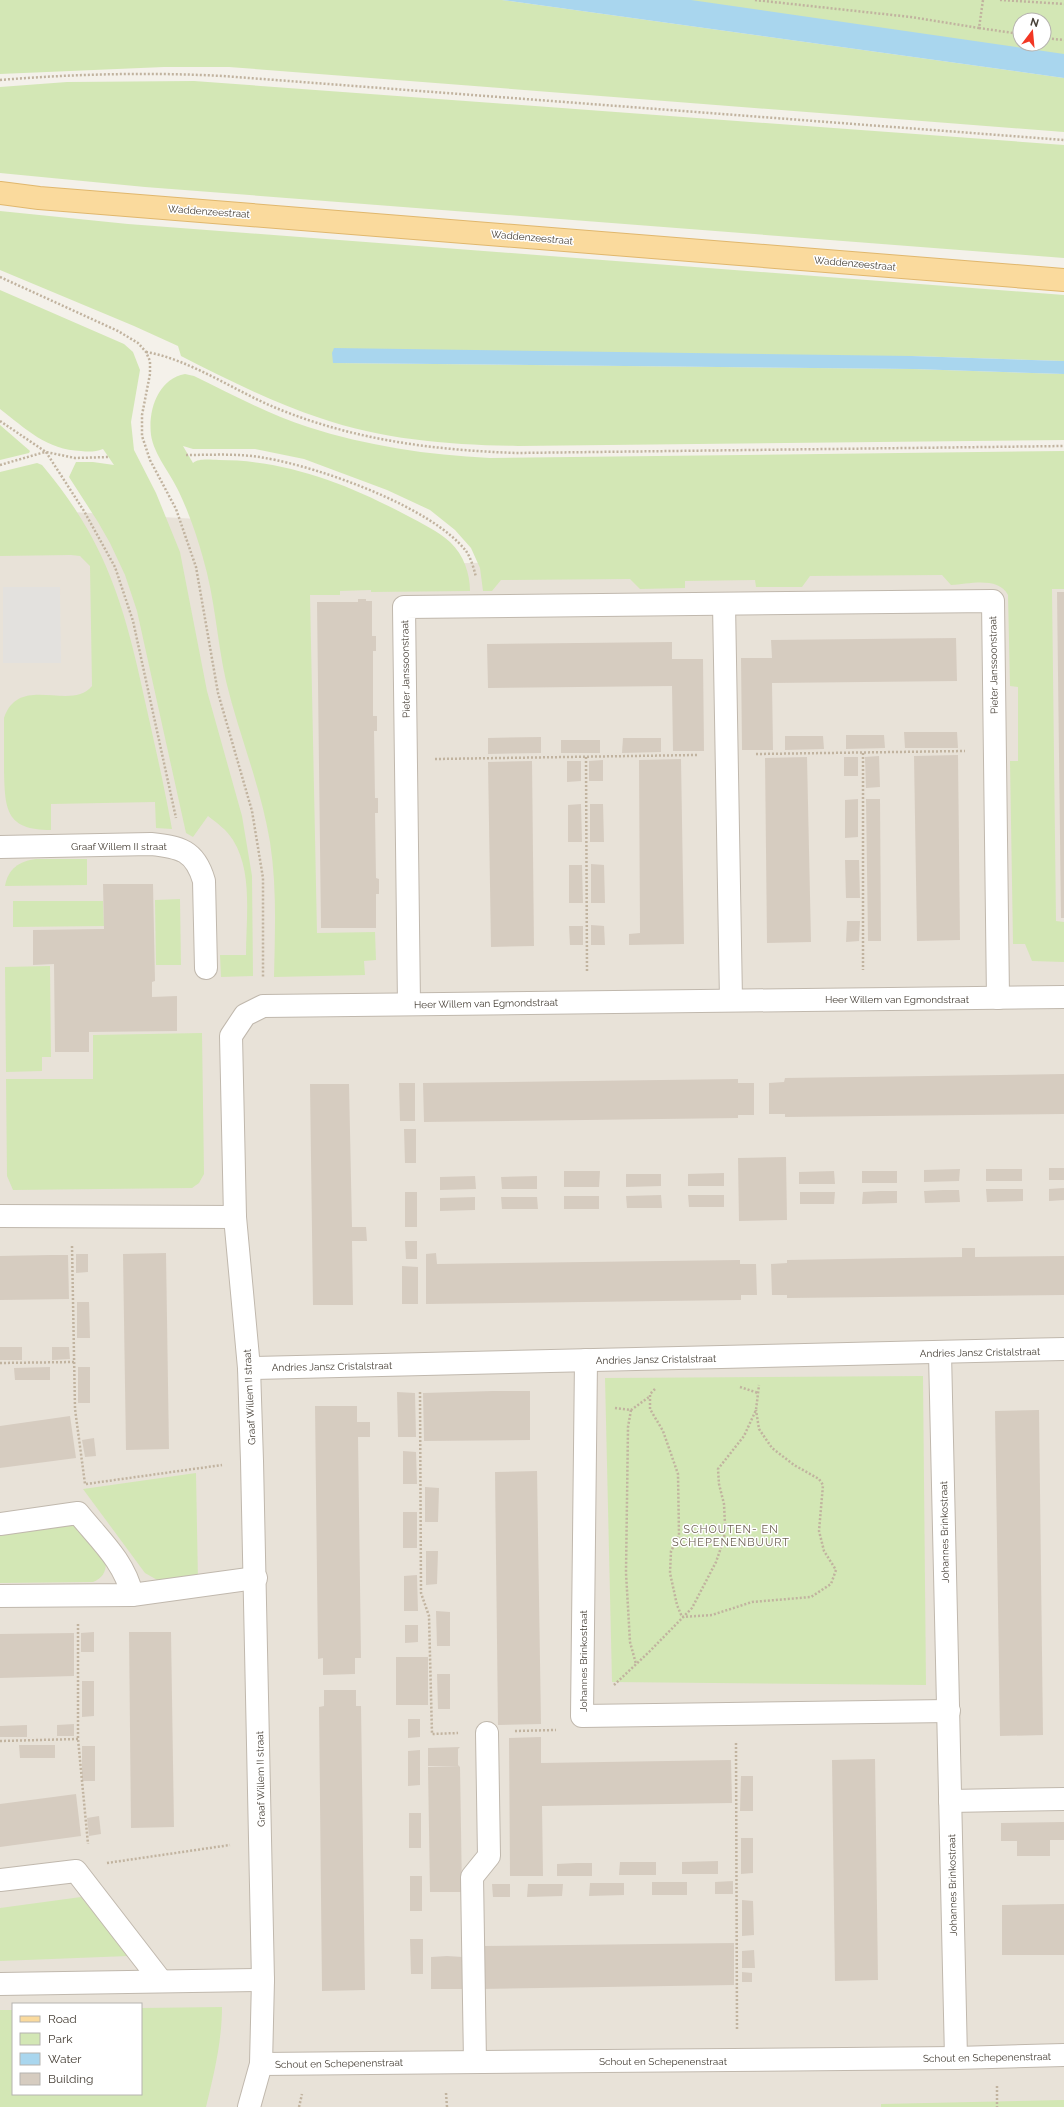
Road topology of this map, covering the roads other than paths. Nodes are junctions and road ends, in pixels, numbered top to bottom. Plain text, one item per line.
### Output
1 (0, 193) edge
2 (1064, 280) edge
3 (724, 604) junction
4 (0, 847) edge
5 (206, 968) dead end
6 (998, 998) junction
7 (1064, 998) edge
8 (731, 1000) junction
9 (409, 1004) junction
10 (254, 1010) joint
11 (0, 1216) edge
12 (235, 1217) junction
13 (1064, 1349) edge
14 (940, 1353) junction
15 (586, 1360) junction
16 (249, 1368) junction
17 (0, 1524) edge
18 (256, 1578) junction
19 (132, 1594) junction
20 (0, 1596) edge
21 (949, 1711) junction
22 (488, 1733) road end
23 (1064, 1799) edge
24 (950, 1802) junction
25 (0, 1880) edge
26 (263, 1980) junction
27 (161, 1981) junction
28 (0, 1984) edge
29 (1064, 2055) edge
30 (956, 2058) junction
31 (475, 2062) junction
32 (261, 2064) junction
33 (249, 2107) edge

1 - 2 main road, Waddenzeestraat
3 - 6 street, Pieter Janssoonstraat
3 - 8 street
3 - 9 street, Pieter Janssoonstraat
4 - 5 street, Graaf Willem II straat
6 - 7 street, Heer Willem van Egmondstraat
6 - 8 street, Heer Willem van Egmondstraat
8 - 9 street, Heer Willem van Egmondstraat
9 - 10 street, Heer Willem van Egmondstraat
10 - 12 street, Graaf Willem II straat
11 - 12 street
12 - 16 street, Graaf Willem II straat
13 - 14 street, Andries Jansz Cristalstraat
14 - 15 street, Andries Jansz Cristalstraat
14 - 21 street, Johannes Brinkostraat
15 - 16 street, Andries Jansz Cristalstraat
15 - 21 street, Johannes Brinkostraat
16 - 18 street, Graaf Willem II straat
17 - 19 street
18 - 19 street
18 - 26 street, Graaf Willem II straat
19 - 20 street
21 - 24 street, Johannes Brinkostraat
22 - 31 street
23 - 24 street
24 - 30 street, Johannes Brinkostraat
25 - 27 street
26 - 27 street
26 - 32 street, Graaf Willem II straat
27 - 28 street
29 - 30 street, Schout en Schepenenstraat
30 - 31 street, Schout en Schepenenstraat
31 - 32 street, Schout en Schepenenstraat
32 - 33 street, Graaf Willem II straat

